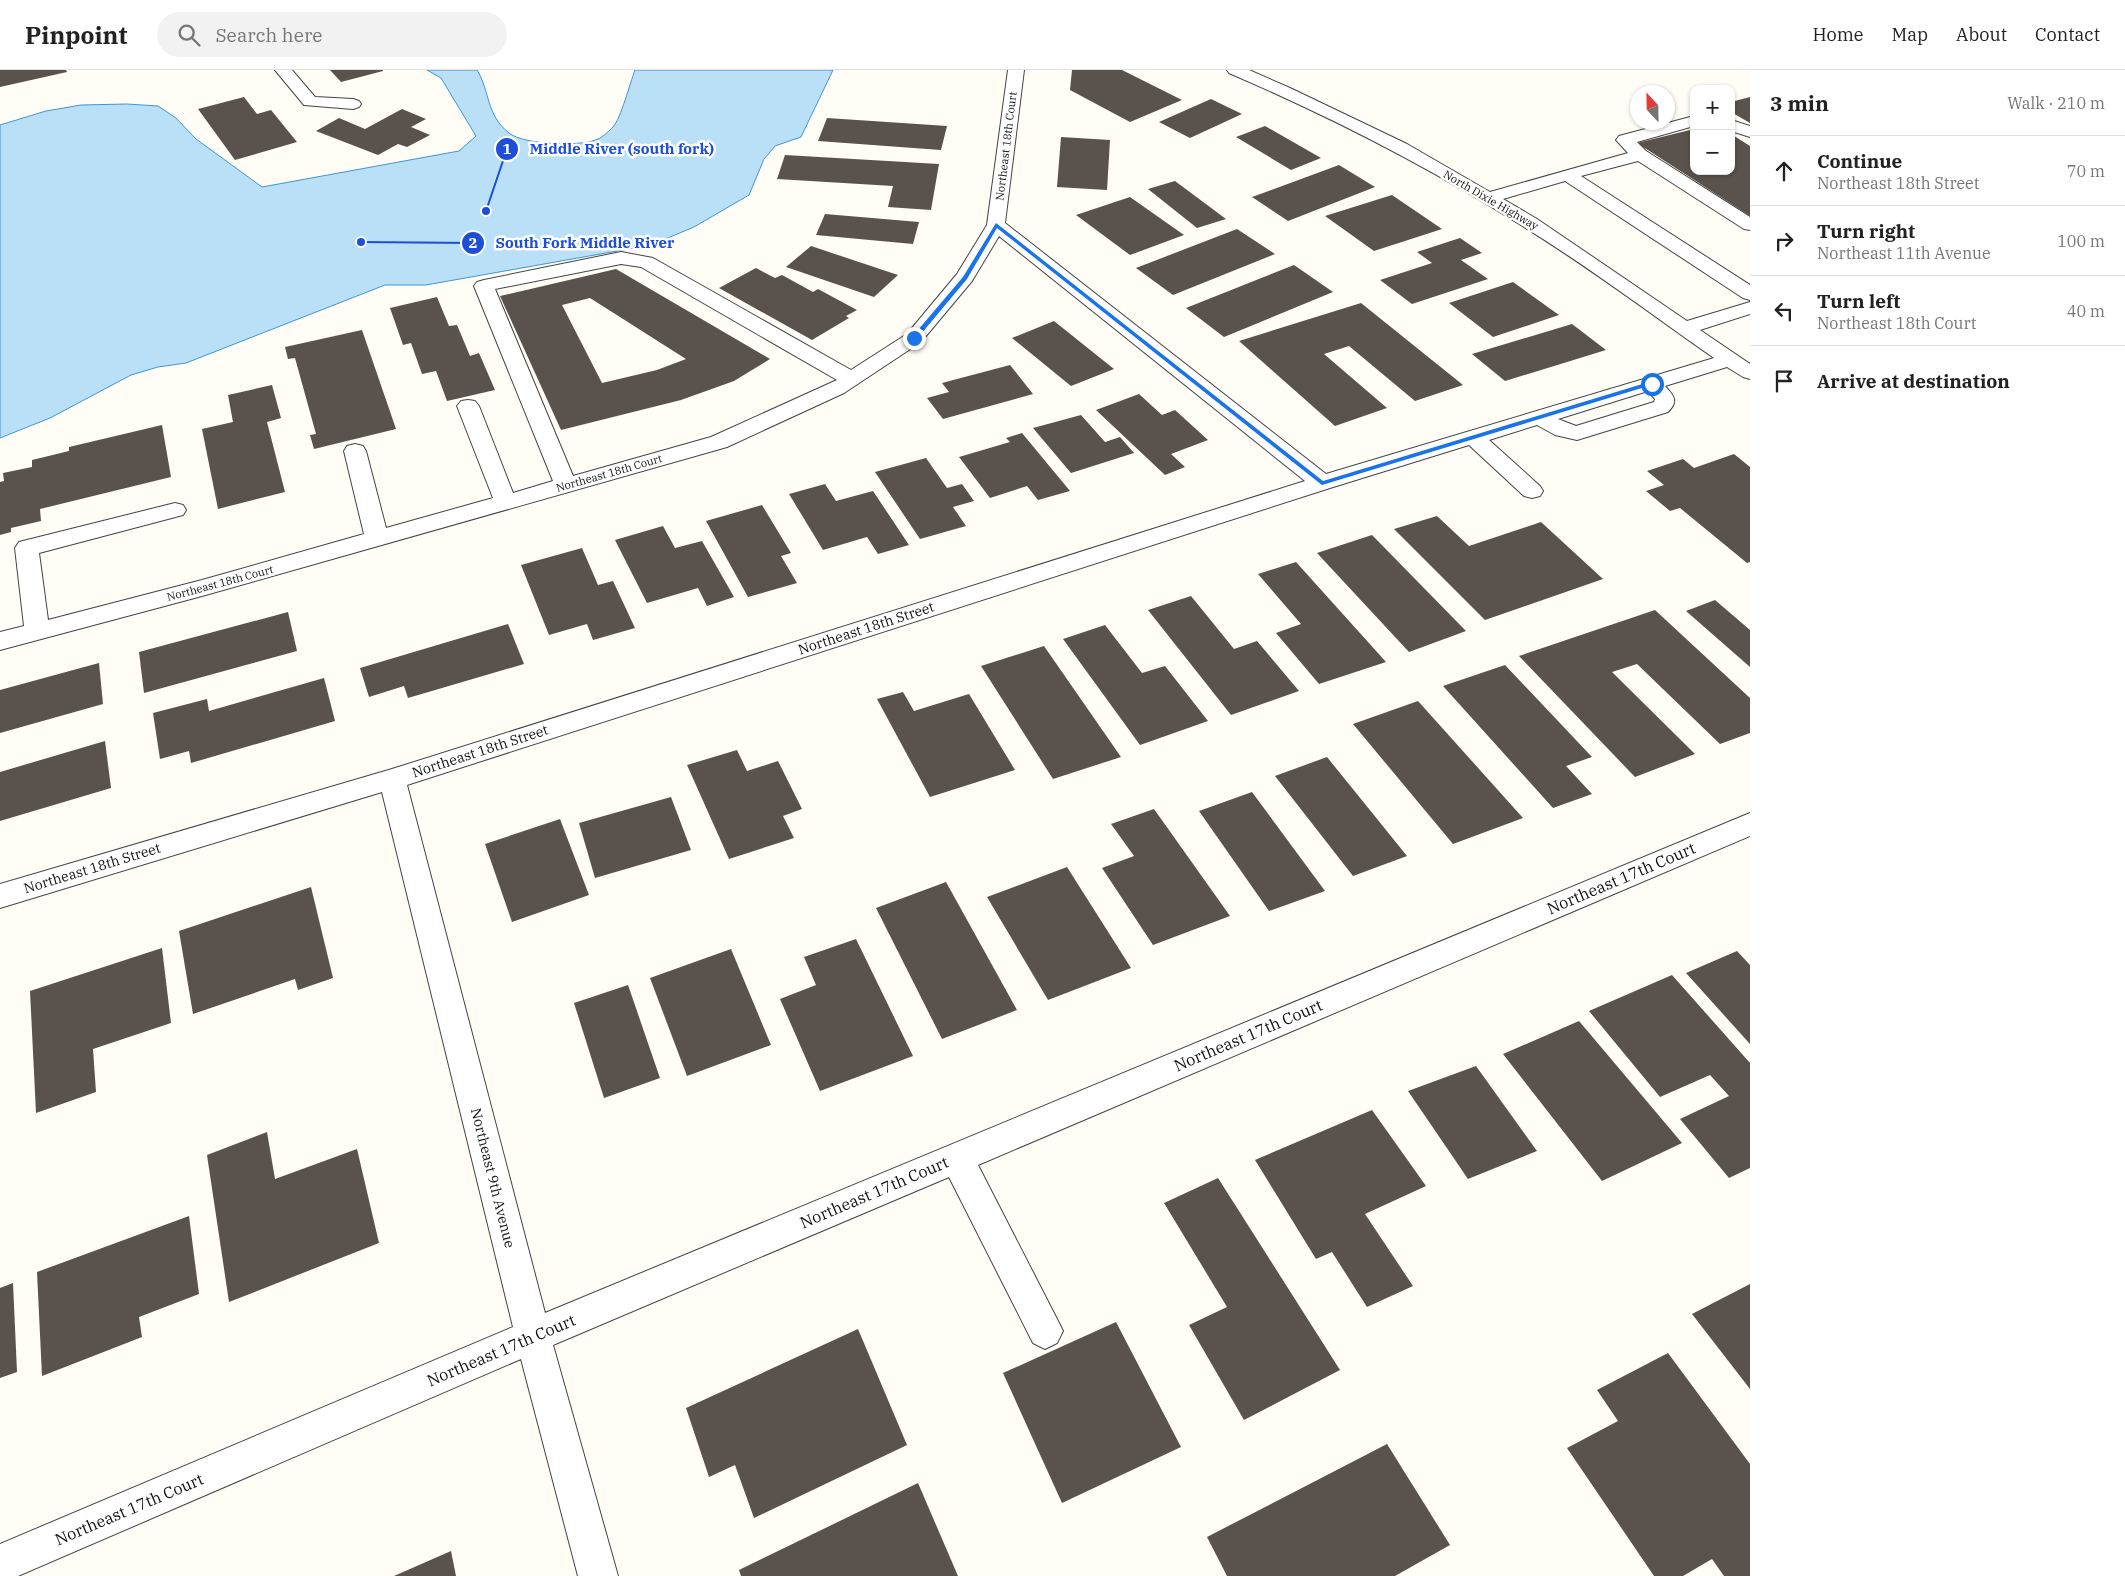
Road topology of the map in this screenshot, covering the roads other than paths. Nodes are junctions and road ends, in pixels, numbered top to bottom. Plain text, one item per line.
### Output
1 (283, 70) edge
2 (1016, 70) edge
3 (1245, 71) edge
4 (353, 104) dead end
5 (1690, 123) edge
6 (1735, 126) edge
7 (1750, 132) edge
8 (1640, 156) junction
9 (1567, 175) junction
10 (1487, 198) junction
11 (996, 225) junction
12 (1750, 225) edge
13 (1750, 294) edge
14 (1750, 308) edge
15 (1685, 328) junction
16 (1740, 366) edge
17 (851, 379) junction
18 (468, 406) dead end
19 (1474, 438) junction
20 (356, 452) dead end
21 (1322, 483) junction
22 (566, 485) junction
23 (1532, 492) dead end
24 (506, 502) junction
25 (175, 510) dead end
26 (377, 539) junction
27 (38, 631) junction
28 (0, 641) edge
29 (392, 779) junction
30 (1750, 824) edge
31 (0, 896) edge
32 (957, 1158) junction
33 (1045, 1331) dead end
34 (533, 1336) junction
35 (0, 1564) edge
36 (598, 1576) edge

1 - 4 street
2 - 11 street, Northeast 18th Court
3 - 10 street, North Dixie Highway
5 - 8 street
6 - 7 street
8 - 9 street
8 - 12 street
9 - 10 street
9 - 13 street
10 - 15 street, North Dixie Highway
11 - 17 street, Northeast 18th Court
11 - 21 street
14 - 15 street
15 - 16 street, North Dixie Highway
16 - 19 street, Northeast 18th Street
17 - 22 street, Northeast 18th Court
17 - 22 street
18 - 24 street
19 - 21 street, Northeast 18th Street
19 - 23 street
20 - 26 street
21 - 29 street, Northeast 18th Street
22 - 24 street, Northeast 18th Court
24 - 26 street, Northeast 18th Court
25 - 27 street
26 - 27 street, Northeast 18th Court
27 - 28 street, Northeast 18th Court
29 - 31 street, Northeast 18th Street
29 - 34 street, Northeast 9th Avenue
30 - 32 street, Northeast 17th Court
32 - 33 street
32 - 34 street, Northeast 17th Court
34 - 35 street, Northeast 17th Court
34 - 36 street, Northeast 9th Avenue

